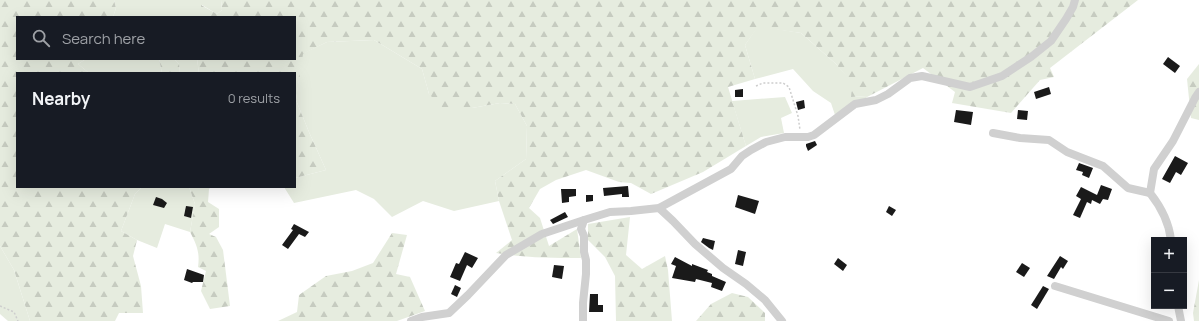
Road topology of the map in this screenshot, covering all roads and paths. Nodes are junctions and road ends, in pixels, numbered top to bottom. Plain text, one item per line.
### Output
1 (1075, 0) edge
2 (756, 86) dead end
3 (1199, 92) edge
4 (993, 133) dead end
5 (801, 138) junction
6 (1150, 193) junction
7 (659, 208) junction
8 (584, 220) junction
9 (1170, 237) edge
10 (1055, 286) dead end
11 (0, 306) edge
12 (1179, 309) edge
13 (18, 321) edge
14 (411, 321) edge
15 (583, 321) edge
16 (782, 321) edge
17 (1169, 321) edge
18 (1181, 321) edge

1 - 5 street
2 - 5 path
3 - 6 street
4 - 6 street
5 - 7 street
6 - 9 street
7 - 8 street
7 - 16 street
8 - 14 street
8 - 15 street
10 - 17 street
11 - 13 path
12 - 18 street

